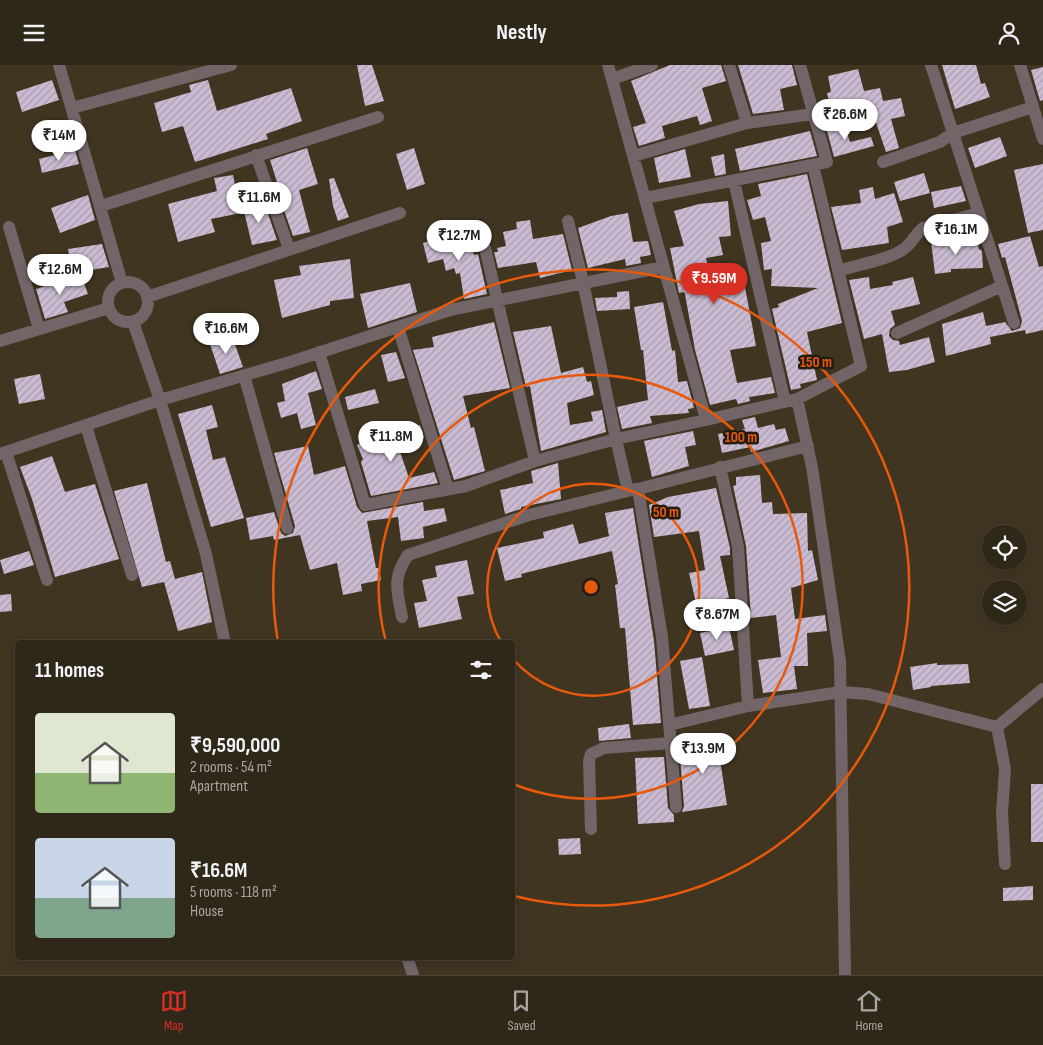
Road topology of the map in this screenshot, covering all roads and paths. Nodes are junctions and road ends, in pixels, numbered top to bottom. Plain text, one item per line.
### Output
1 (59, 65) edge
2 (231, 65) edge
3 (608, 65) edge
4 (652, 65) edge
5 (729, 65) edge
6 (800, 65) edge
7 (932, 65) edge
8 (1020, 65) edge
9 (612, 79) junction
10 (1033, 107) junction
11 (72, 109) junction
12 (813, 114) junction
13 (378, 117) dead end
14 (747, 123) junction
15 (953, 133) junction
16 (1043, 139) edge
17 (256, 155) junction
18 (633, 156) junction
19 (882, 163) dead end
20 (813, 165) junction
21 (734, 181) junction
22 (645, 198) junction
23 (101, 206) junction
24 (400, 213) dead end
25 (979, 213) junction
26 (568, 221) dead end
27 (9, 227) dead end
28 (484, 248) dead end
29 (289, 249) junction
30 (663, 267) junction
31 (838, 271) junction
32 (583, 282) junction
33 (122, 283) junction
34 (1002, 285) junction
35 (147, 297) junction
36 (496, 301) junction
37 (109, 308) junction
38 (133, 322) junction
39 (1014, 323) dead end
40 (398, 327) junction
41 (39, 329) junction
42 (897, 333) dead end
43 (0, 341) edge
44 (319, 352) junction
45 (244, 375) junction
46 (160, 400) junction
47 (791, 400) junction
48 (706, 420) junction
49 (86, 425) junction
50 (616, 439) junction
51 (808, 447) junction
52 (3, 453) edge
53 (534, 461) junction
54 (720, 467) junction
55 (448, 489) junction
56 (633, 490) junction
57 (288, 528) dead end
58 (132, 575) dead end
59 (47, 580) dead end
60 (402, 617) dead end
61 (224, 640) edge
62 (1043, 689) edge
63 (841, 692) junction
64 (748, 705) junction
65 (669, 725) junction
66 (997, 727) junction
67 (671, 743) junction
68 (676, 807) dead end
69 (591, 829) dead end
70 (1005, 864) dead end
71 (408, 960) edge
72 (842, 974) edge
73 (413, 975) edge

1 - 11 street
2 - 11 street
3 - 9 street
4 - 9 street
5 - 14 street
6 - 12 street
7 - 15 street
8 - 10 street
9 - 18 street
10 - 15 street
10 - 16 street
11 - 23 street
12 - 14 street
12 - 20 street
13 - 17 street
14 - 18 street
15 - 19 street
15 - 25 street
17 - 23 street
17 - 29 street
18 - 22 street
20 - 21 street
20 - 31 street
21 - 22 street
21 - 47 street
22 - 30 street
23 - 33 street
24 - 29 street
25 - 31 street
25 - 34 street
26 - 32 street
27 - 41 street
28 - 36 street
29 - 35 street
30 - 32 street
30 - 48 street
31 - 47 street
32 - 36 street
32 - 50 street
33 - 35 street
33 - 37 street
34 - 39 street
34 - 42 street
35 - 38 street
36 - 40 street
36 - 53 street
37 - 38 street
37 - 41 street
38 - 46 street
40 - 44 street
40 - 55 street
41 - 43 street
44 - 45 street
44 - 55 street
45 - 46 street
45 - 57 street
46 - 49 street
46 - 61 street
47 - 48 street
47 - 51 street
48 - 50 street
49 - 52 street
49 - 58 street
50 - 53 street
50 - 56 street
51 - 54 street
51 - 63 street
52 - 59 street
53 - 55 street
54 - 56 street
54 - 64 street
56 - 60 street
56 - 65 street
62 - 66 street
63 - 64 street
63 - 66 street
63 - 72 street
64 - 65 street
65 - 67 street
66 - 70 street
67 - 68 street
67 - 69 street
71 - 73 street

